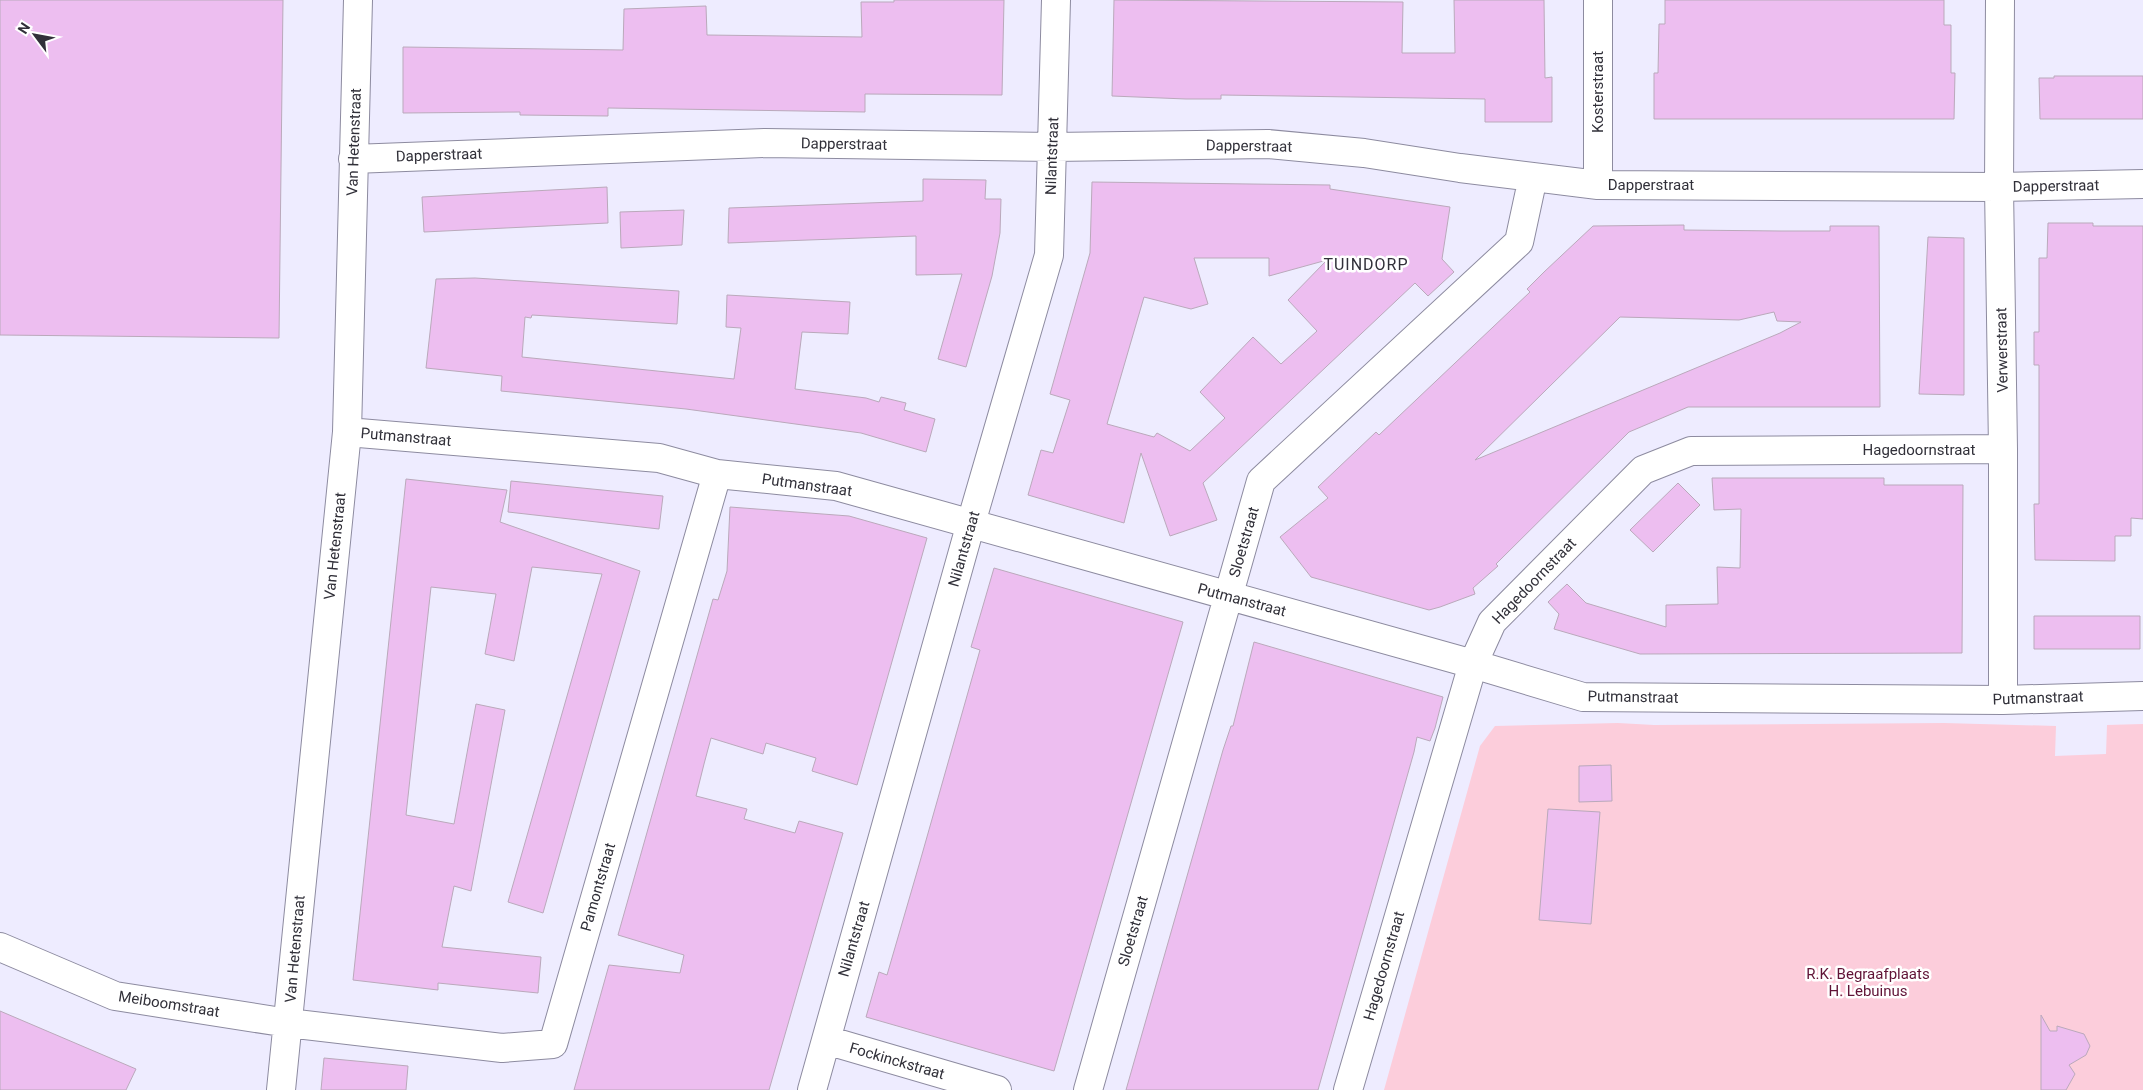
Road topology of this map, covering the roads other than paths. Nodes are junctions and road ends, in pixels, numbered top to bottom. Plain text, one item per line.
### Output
1 (358, 0) edge
2 (1056, 0) edge
3 (1598, 0) edge
4 (2000, 0) edge
5 (1053, 147) junction
6 (353, 159) junction
7 (1533, 178) junction
8 (2143, 184) edge
9 (1598, 185) junction
10 (1999, 187) junction
11 (347, 432) junction
12 (2003, 449) junction
13 (717, 474) junction
14 (971, 523) junction
15 (1229, 595) junction
16 (1472, 664) junction
17 (2143, 696) edge
18 (2002, 700) junction
19 (0, 947) edge
20 (288, 1023) junction
21 (826, 1040) junction
22 (281, 1090) edge
23 (812, 1090) edge
24 (997, 1090) edge
25 (1088, 1090) edge
26 (1348, 1090) edge

1 - 6 street, Van Hetenstraat
2 - 5 street, Nilantstraat
3 - 9 street, Kosterstraat
4 - 10 street, Verwerstraat
5 - 6 street, Dapperstraat
5 - 7 street, Dapperstraat
5 - 14 street, Nilantstraat
6 - 11 street, Van Hetenstraat
7 - 9 street, Dapperstraat
7 - 15 street, Sloetstraat
8 - 10 street, Dapperstraat
9 - 10 street, Dapperstraat
10 - 12 street, Verwerstraat
11 - 13 street, Putmanstraat
11 - 20 street, Van Hetenstraat
12 - 16 street, Hagedoornstraat
12 - 18 street, Verwerstraat
13 - 14 street, Putmanstraat
13 - 20 street, Pamontstraat
14 - 15 street, Putmanstraat
14 - 21 street, Nilantstraat
15 - 16 street, Putmanstraat
15 - 25 street, Sloetstraat
16 - 18 street, Putmanstraat
16 - 26 street, Hagedoornstraat
17 - 18 street, Putmanstraat
19 - 20 street, Meiboomstraat
20 - 22 street, Van Hetenstraat
21 - 23 street, Nilantstraat
21 - 24 street, Fockinckstraat

